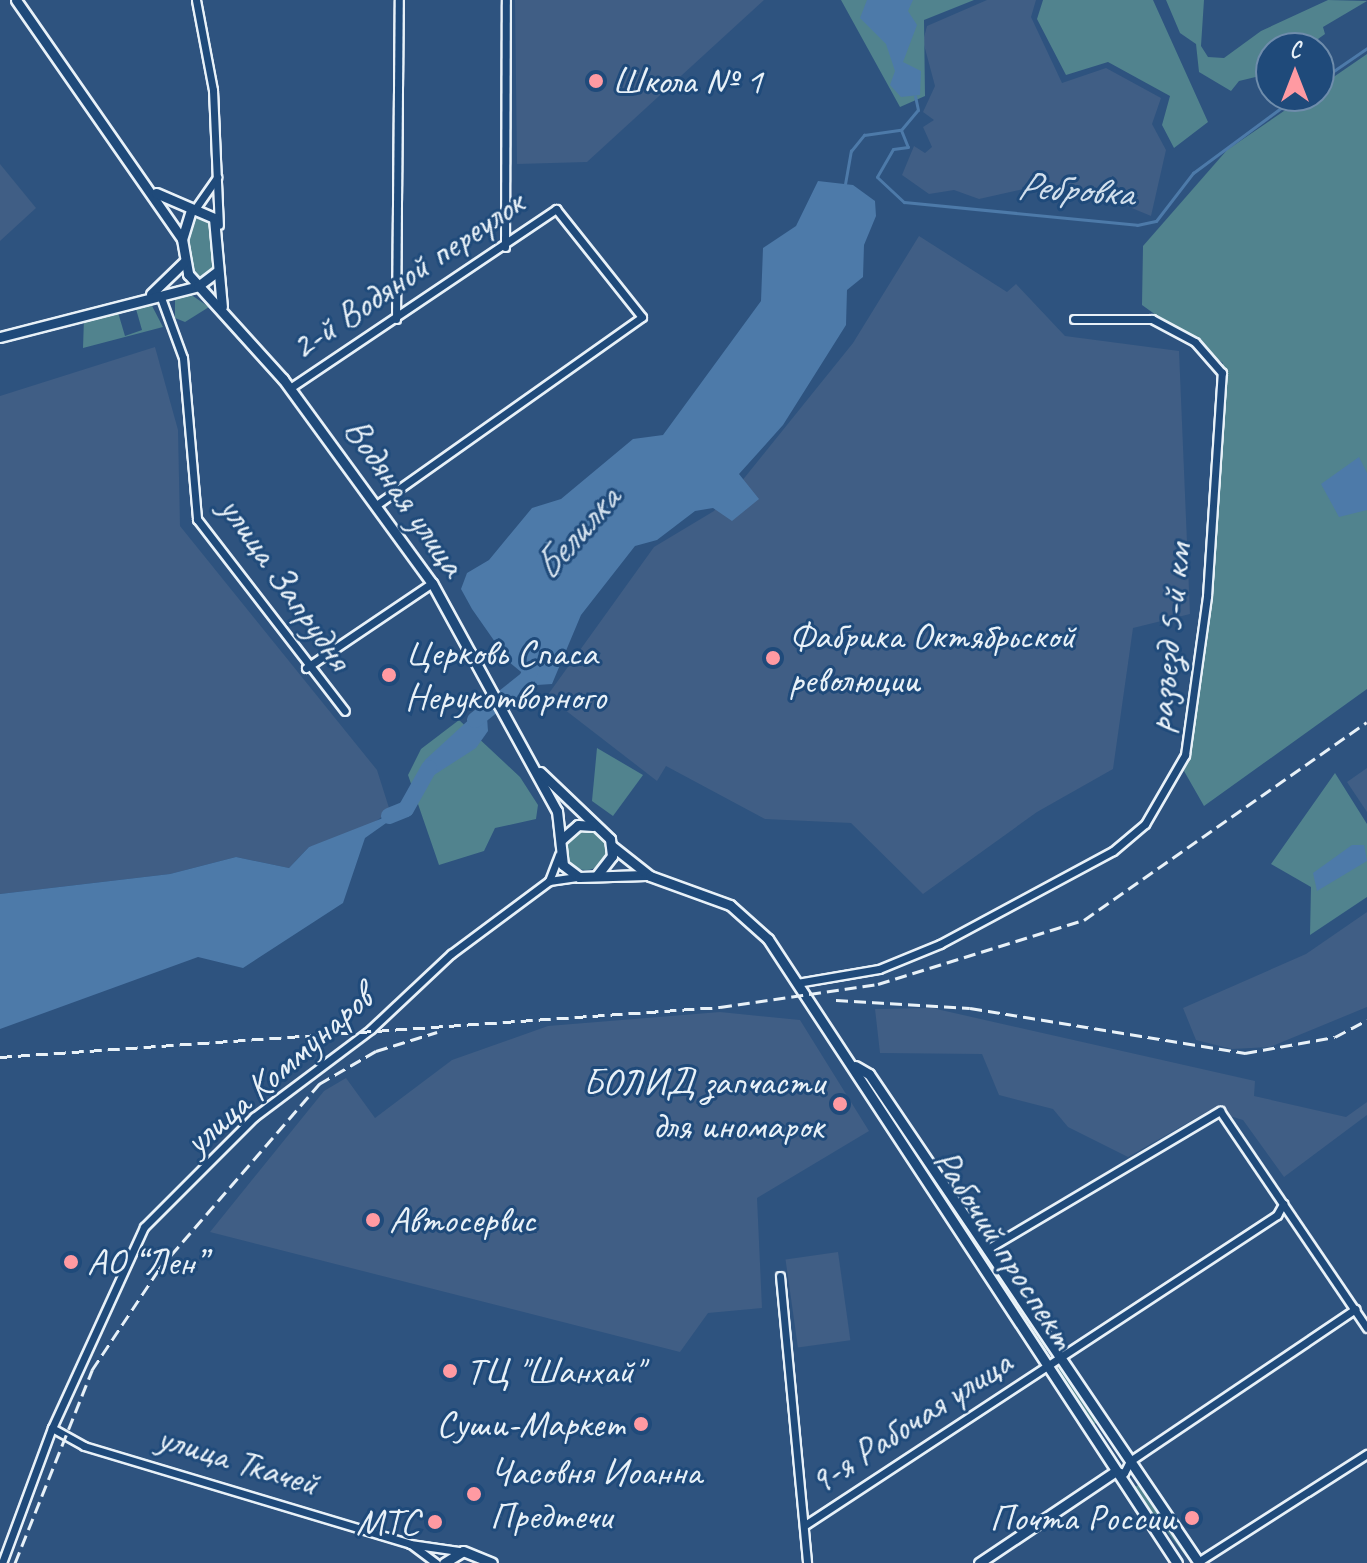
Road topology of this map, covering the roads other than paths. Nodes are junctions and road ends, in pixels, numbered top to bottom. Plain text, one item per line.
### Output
1 (16, 0) edge
2 (196, 0) edge
3 (399, 0) edge
4 (506, 0) edge
5 (218, 175) junction
6 (152, 191) junction
7 (193, 209) junction
8 (219, 225) junction
9 (182, 239) junction
10 (505, 247) junction
11 (184, 262) junction
12 (218, 271) junction
13 (198, 286) junction
14 (160, 295) junction
15 (148, 296) junction
16 (222, 307) junction
17 (396, 319) junction
18 (1074, 319) dead end
19 (0, 337) edge
20 (290, 388) junction
21 (378, 504) junction
22 (432, 583) junction
23 (306, 668) junction
24 (345, 711) dead end
25 (532, 763) junction
26 (593, 826) junction
27 (562, 839) junction
28 (612, 846) junction
29 (559, 855) junction
30 (597, 875) junction
31 (650, 876) junction
32 (579, 877) junction
33 (549, 881) junction
34 (797, 983) junction
35 (855, 1066) junction
36 (1283, 1204) junction
37 (989, 1248) junction
38 (780, 1276) dead end
39 (1355, 1309) junction
40 (1367, 1328) edge
41 (1060, 1357) junction
42 (1046, 1366) junction
43 (52, 1428) junction
44 (1367, 1454) edge
45 (1127, 1456) junction
46 (1113, 1467) junction
47 (805, 1525) junction
48 (410, 1544) junction
49 (458, 1551) junction
50 (477, 1559) edge
51 (446, 1562) edge
52 (1198, 1562) edge
53 (2, 1563) edge
54 (436, 1563) edge
55 (492, 1563) edge
56 (807, 1563) edge
57 (979, 1563) edge
58 (1177, 1563) edge

1 - 6 street
2 - 5 street
3 - 17 street
4 - 10 street
5 - 7 street
5 - 8 street
6 - 7 street
6 - 9 street
7 - 8 street
7 - 9 street
8 - 12 street
9 - 11 street
10 - 17 street, 2-й Водяной переулок
10 - 21 street, 2-й Водяной переулок
11 - 13 street, Водяная улица
11 - 15 street
12 - 13 street
12 - 16 street
13 - 14 street
13 - 16 street, Водяная улица
14 - 15 street
14 - 23 street, улица Запрудня
15 - 19 street
16 - 20 street, Водяная улица
17 - 20 street, 2-й Водяной переулок
18 - 34 street, разъезд 5-й км
20 - 21 street, Водяная улица
21 - 22 street, Водяная улица
22 - 23 street
22 - 25 street, Водяная улица
23 - 24 street, улица Запрудня
25 - 26 street
25 - 27 street
26 - 27 street
26 - 28 street
27 - 29 street
28 - 30 street
28 - 31 street, Рабочий проспект
29 - 32 street
29 - 33 street
30 - 31 street
30 - 32 street
31 - 34 street, Рабочий проспект
32 - 33 street
33 - 43 street, улица Коммунаров
34 - 35 street, Рабочий проспект
35 - 37 street, Рабочий проспект
35 - 42 street, Рабочий проспект
36 - 37 street
36 - 39 street
36 - 41 street, 9-я Рабочая улица
37 - 41 street, Рабочий проспект
38 - 47 street
39 - 40 street
39 - 45 street
41 - 42 street, 9-я Рабочая улица
41 - 45 street, Рабочий проспект
42 - 46 street, Рабочий проспект
42 - 47 street, 9-я Рабочая улица
43 - 48 street, улица Ткачей
43 - 53 street, улица Коммунаров
44 - 52 street
45 - 46 street
45 - 46 street
45 - 52 street, Рабочий проспект
46 - 57 street
46 - 58 street, Рабочий проспект
47 - 56 street
48 - 49 street, улица Ткачей
48 - 54 street, улица Ткачей
49 - 50 street
49 - 51 street
50 - 55 street

